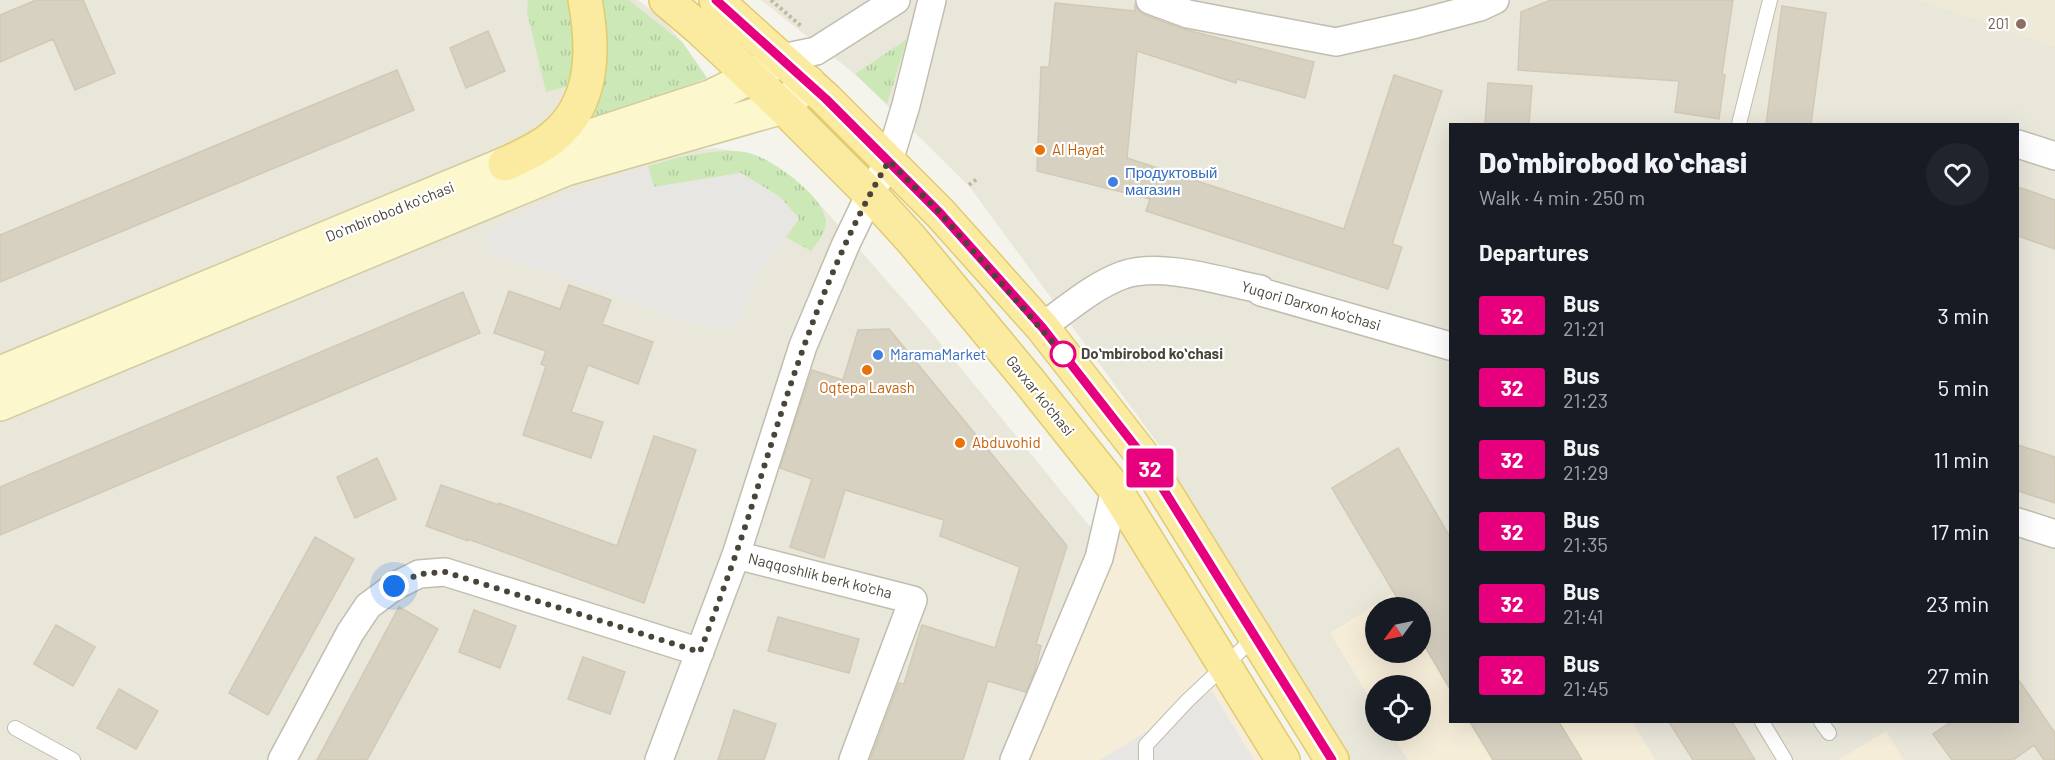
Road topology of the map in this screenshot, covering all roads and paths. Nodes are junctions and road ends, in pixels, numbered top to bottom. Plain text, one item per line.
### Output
1 (585, 0) edge
2 (666, 0) edge
3 (716, 0) edge
4 (896, 0) edge
5 (932, 0) edge
6 (1150, 0) edge
7 (1495, 0) edge
8 (1770, 0) edge
9 (816, 51) junction
10 (782, 58) junction
11 (751, 77) junction
12 (808, 82) junction
13 (783, 107) junction
14 (1739, 123) edge
15 (2019, 144) edge
16 (2055, 156) edge
17 (889, 161) junction
18 (505, 164) junction
19 (977, 180) dead end
20 (969, 186) dead end
21 (870, 194) junction
22 (1042, 327) junction
23 (1449, 346) edge
24 (0, 373) edge
25 (0, 404) edge
26 (1115, 489) junction
27 (2019, 522) edge
28 (2055, 534) edge
29 (736, 555) junction
30 (1255, 637) junction
31 (700, 652) junction
32 (1226, 665) junction
33 (1763, 723) edge
34 (15, 728) dead end
35 (73, 760) edge
36 (282, 760) edge
37 (659, 760) edge
38 (853, 760) edge
39 (1014, 760) edge
40 (1146, 760) edge
41 (1283, 760) edge
42 (1332, 760) edge
43 (1785, 760) edge

1 - 18 main road
2 - 11 main road, Gavxar ko'chasi
3 - 10 main road
4 - 9 street
5 - 17 street
6 - 7 street
8 - 14 lane
9 - 10 street
9 - 12 street
10 - 11 main road, Doʻmbirobod koʻchasi
10 - 12 main road
11 - 13 main road, Gavxar ko'chasi
11 - 18 main road, Doʻmbirobod koʻchasi
12 - 13 main road
12 - 17 main road
13 - 21 main road, Gavxar ko'chasi
13 - 25 main road, Doʻmbirobod koʻchasi
15 - 16 street
17 - 21 street
17 - 22 main road
18 - 24 main road, Doʻmbirobod koʻchasi
19 - 20 path
21 - 26 main road, Gavxar ko'chasi
21 - 29 street
22 - 23 street, Yuqori Darxon ko'chasi
22 - 30 main road
26 - 32 main road, Gavxar ko'chasi
26 - 39 street
27 - 28 street
29 - 31 street
29 - 38 street, Naqqoshlik berk ko'cha
30 - 32 lane
30 - 42 main road
31 - 36 street
31 - 37 street
32 - 40 lane
32 - 41 main road, Gavxar ko'chasi
33 - 43 lane
34 - 35 lane

